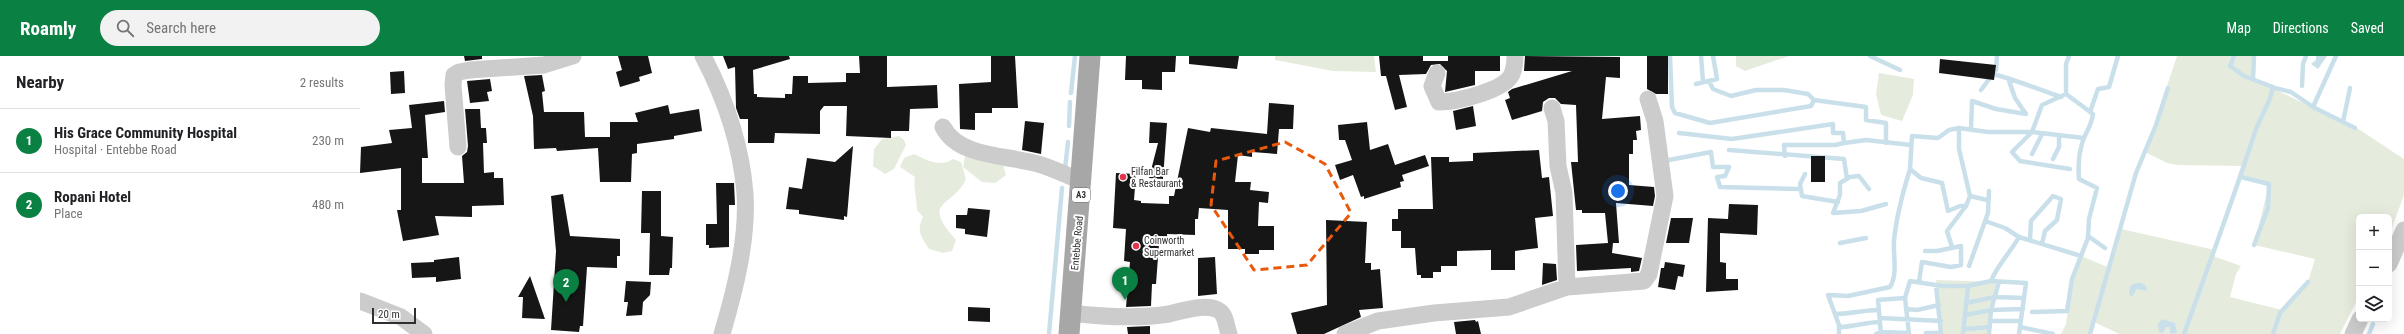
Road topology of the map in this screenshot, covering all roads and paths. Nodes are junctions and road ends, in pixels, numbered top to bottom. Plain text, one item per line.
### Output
1 (573, 56) edge
2 (703, 56) edge
3 (1090, 56) edge
4 (1515, 56) edge
5 (1437, 73) dead end
6 (1648, 98) dead end
7 (1552, 108) dead end
8 (943, 127) dead end
9 (458, 147) dead end
10 (1082, 181) junction
11 (2404, 230) edge
12 (2392, 257) edge
13 (1567, 287) junction
14 (360, 301) edge
15 (1071, 313) junction
16 (2359, 322) edge
17 (424, 334) edge
18 (722, 334) edge
19 (1069, 334) edge
20 (1229, 334) edge
21 (1345, 334) edge
22 (2353, 334) edge

1 - 9 street
2 - 18 street
3 - 10 main road, Entebbe Road / A3
4 - 5 street
6 - 13 street
7 - 13 street
8 - 10 street
10 - 15 main road, Entebbe Road / A3
11 - 12 street
13 - 21 street
14 - 17 street
15 - 19 main road, Entebbe Road / A3
15 - 20 street
16 - 22 street

